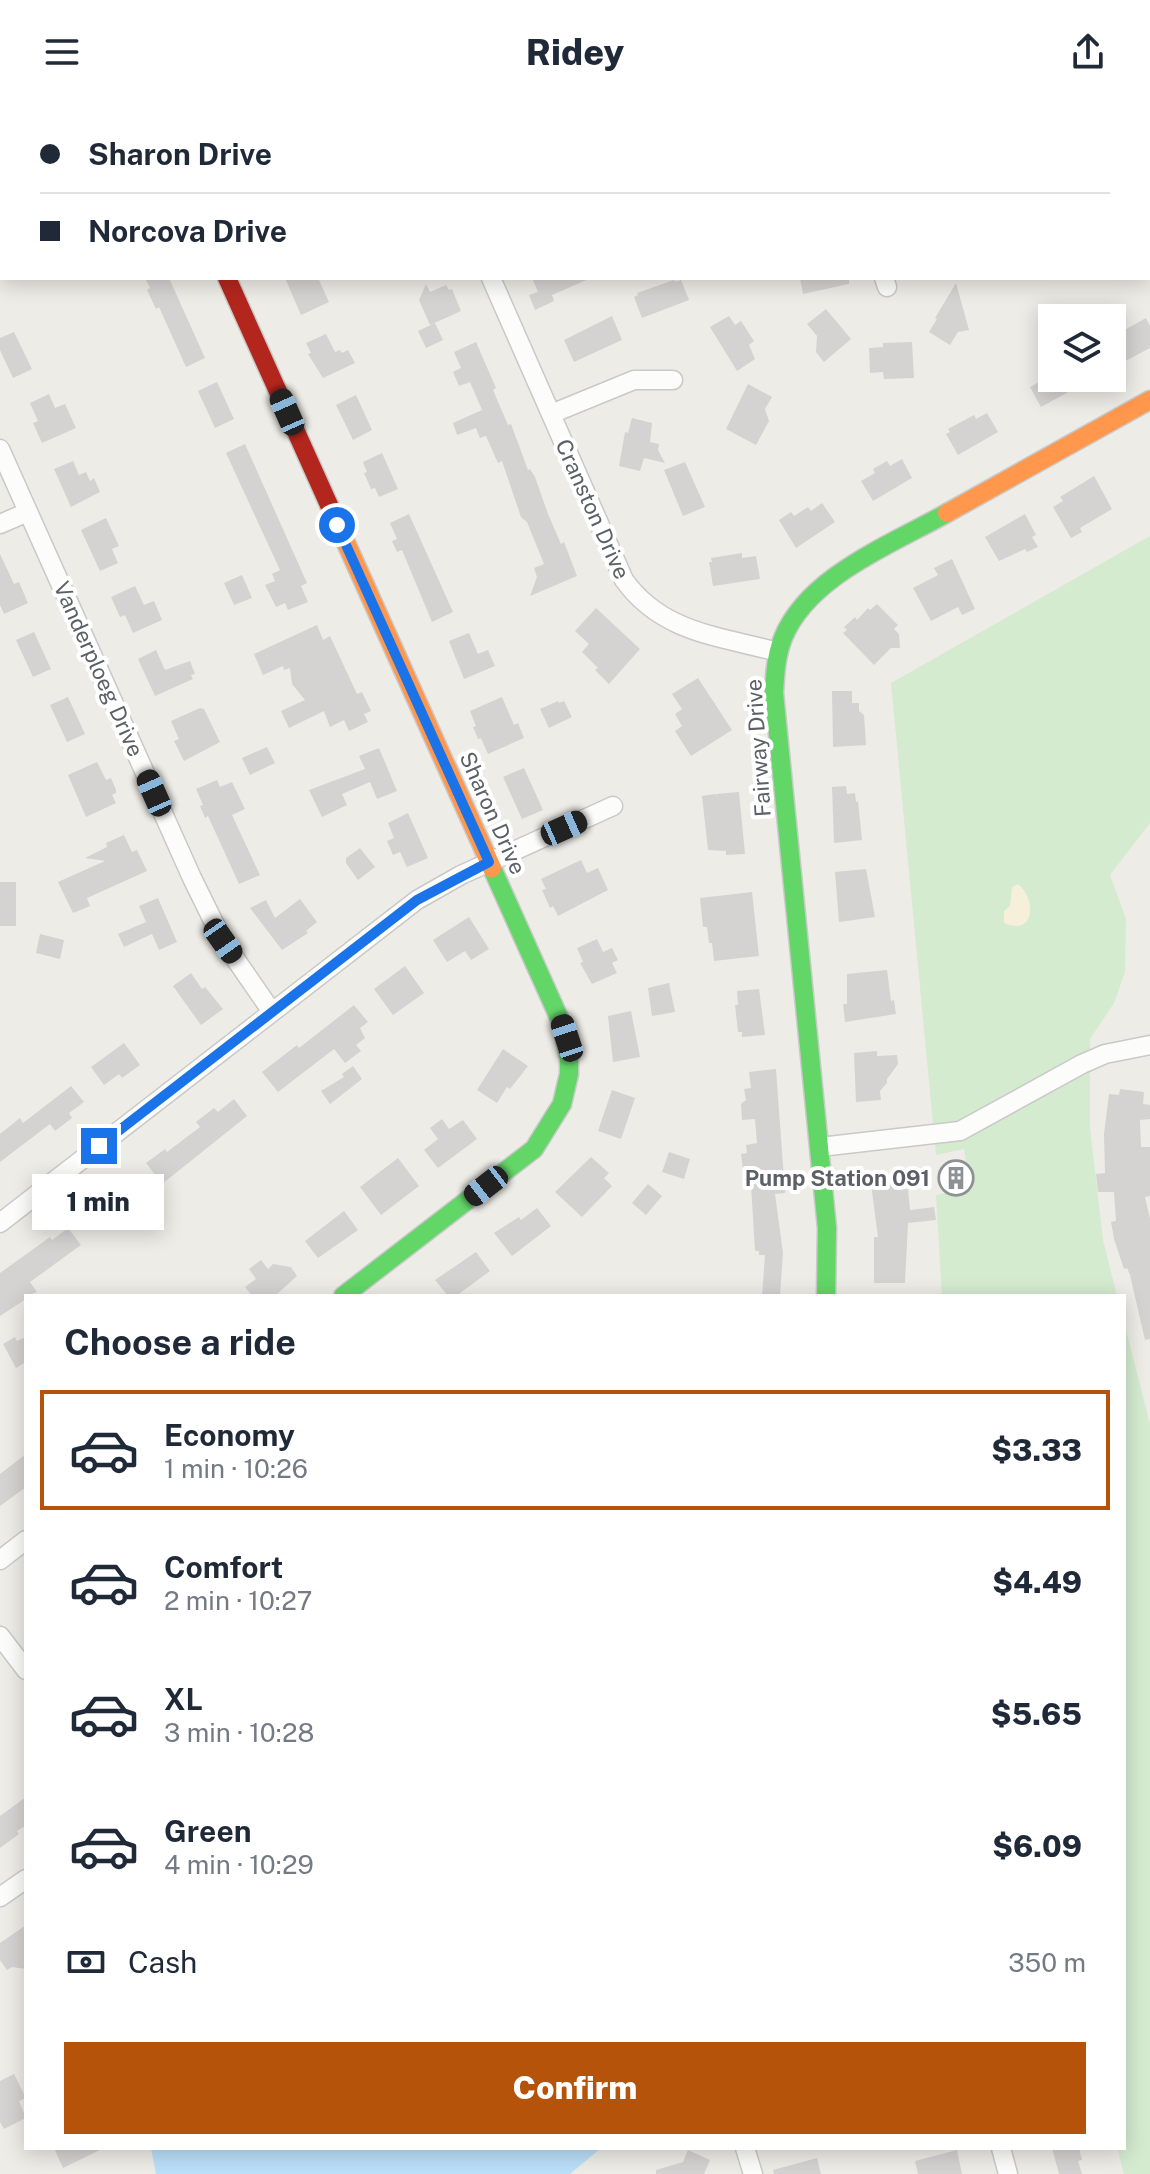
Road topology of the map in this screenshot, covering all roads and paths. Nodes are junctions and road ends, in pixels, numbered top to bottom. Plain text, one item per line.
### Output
1 (228, 280) edge
2 (492, 280) edge
3 (673, 380) dead end
4 (1150, 400) edge
5 (551, 414) junction
6 (0, 449) edge
7 (28, 512) junction
8 (0, 524) edge
9 (778, 652) junction
10 (613, 806) dead end
11 (489, 862) junction
12 (272, 1012) junction
13 (1150, 1045) edge
14 (820, 1147) junction
15 (0, 1223) edge
16 (346, 1294) edge
17 (826, 1294) edge
18 (24, 1542) edge
19 (0, 1560) edge
20 (0, 1636) edge
21 (24, 1667) edge
22 (24, 1880) edge
23 (0, 1897) edge
24 (746, 2150) edge
25 (1002, 2150) edge
26 (753, 2174) edge
27 (1008, 2174) edge

1 - 11 street, Sharon Drive
2 - 5 street, Cranston Drive
3 - 5 street
4 - 9 street, Fairway Drive
5 - 9 street, Cranston Drive
6 - 7 street, Vanderploeg Drive
7 - 8 street
7 - 12 street, Vanderploeg Drive
9 - 14 street, Fairway Drive
10 - 11 street
11 - 12 street
11 - 16 street, Sharon Drive
12 - 15 street
13 - 14 street
14 - 17 street, Fairway Drive
18 - 19 street
20 - 21 street
22 - 23 street
24 - 26 street
25 - 27 street

